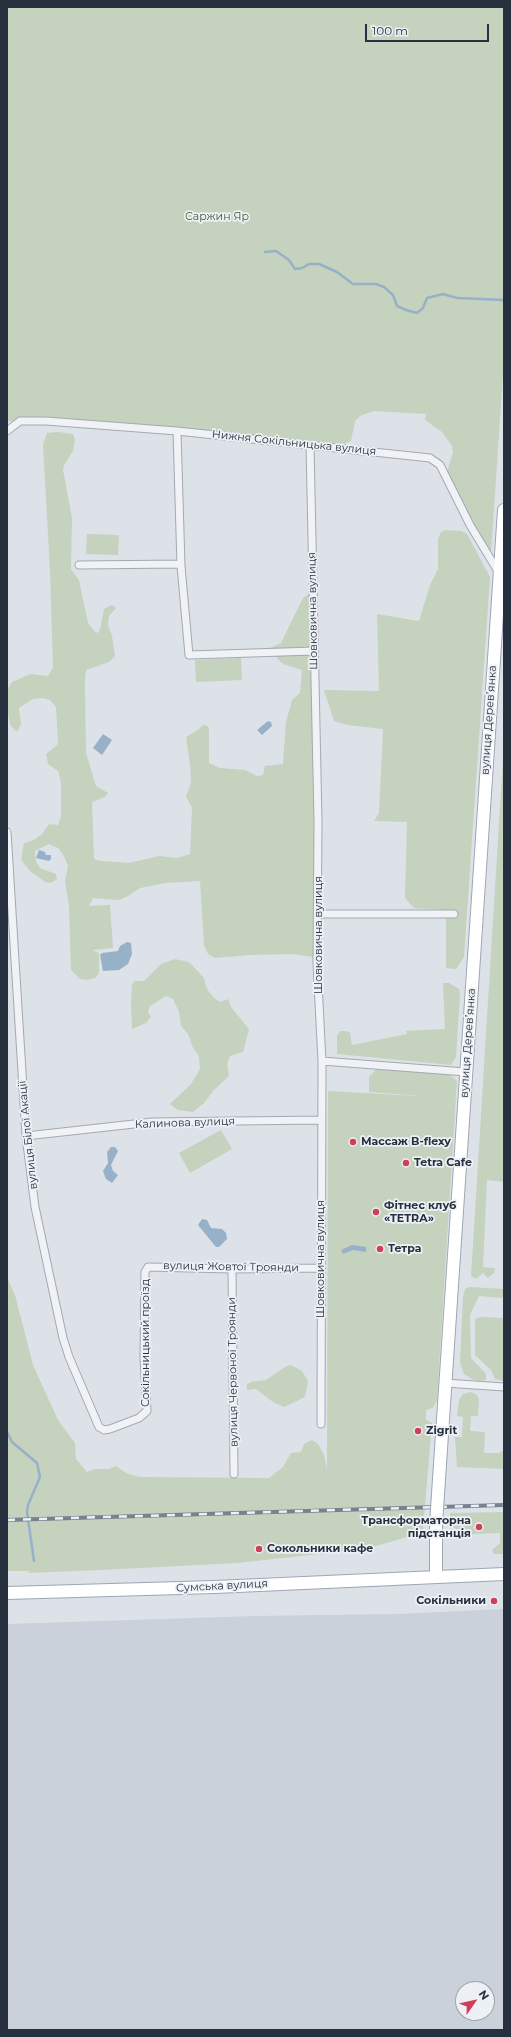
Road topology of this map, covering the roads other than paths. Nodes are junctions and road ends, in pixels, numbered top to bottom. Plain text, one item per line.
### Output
1 (7, 431) edge
2 (177, 431) junction
3 (310, 446) junction
4 (504, 510) edge
5 (181, 564) junction
6 (79, 565) dead end
7 (499, 574) junction
8 (500, 609) edge
9 (314, 651) junction
10 (7, 832) edge
11 (318, 914) junction
12 (454, 914) dead end
13 (322, 1061) junction
14 (466, 1072) junction
15 (320, 1120) junction
16 (26, 1136) junction
17 (321, 1268) junction
18 (232, 1269) junction
19 (145, 1272) joint
20 (445, 1383) junction
21 (504, 1387) edge
22 (321, 1424) dead end
23 (101, 1429) joint
24 (234, 1474) dead end
25 (504, 1574) edge
26 (436, 1576) junction
27 (7, 1593) edge

1 - 2 street, Нижня Сокільницька вулиця
2 - 3 street, Нижня Сокільницька вулиця
2 - 5 street
3 - 7 street, Нижня Сокільницька вулиця
3 - 9 street, Шовковична вулиця
4 - 7 main road, вулиця Дерев’янка
5 - 6 street
5 - 9 street
7 - 8 main road, вулиця Дерев’янка
8 - 14 main road, вулиця Дерев’янка
9 - 11 street, Шовковична вулиця
10 - 16 street, вулиця Білої Акації
11 - 12 street
11 - 13 street, Шовковична вулиця
13 - 14 street
13 - 15 street, Шовковична вулиця
14 - 20 main road, вулиця Дерев’янка
15 - 16 street, Калинова вулиця
15 - 17 street, Шовковична вулиця
16 - 23 street, вулиця Білої Акації
17 - 18 street, вулиця Жовтої Троянди
17 - 22 street, Шовковична вулиця
18 - 19 street, вулиця Жовтої Троянди
18 - 24 street, вулиця Червоної Троянди
19 - 23 street, Сокільницький проїзд
20 - 21 street
20 - 26 main road, вулиця Дерев’янка, bridge
25 - 26 main road, Сумська вулиця
26 - 27 main road, Сумська вулиця

